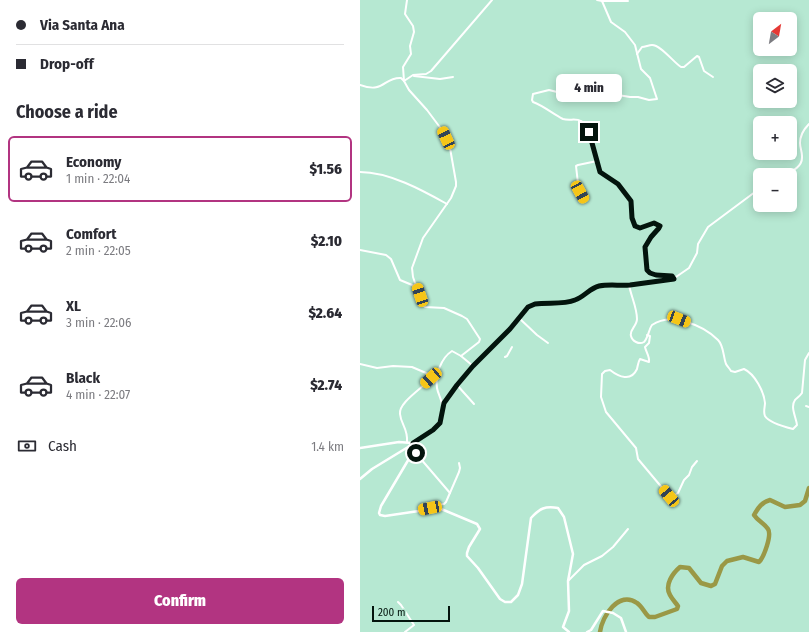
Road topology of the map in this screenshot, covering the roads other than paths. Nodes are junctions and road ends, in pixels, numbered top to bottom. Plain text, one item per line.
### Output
1 (407, 0) edge
2 (492, 0) edge
3 (597, 0) edge
4 (602, 1) junction
5 (628, 1) edge
6 (637, 55) junction
7 (413, 75) junction
8 (453, 77) dead end
9 (713, 77) dead end
10 (404, 81) junction
11 (360, 85) edge
12 (809, 124) edge
13 (596, 161) junction
14 (795, 168) edge
15 (360, 172) edge
16 (753, 194) edge
17 (584, 201) dead end
18 (447, 204) junction
19 (360, 250) edge
20 (674, 279) junction
21 (629, 285) junction
22 (417, 287) junction
23 (519, 318) junction
24 (647, 335) junction
25 (548, 343) dead end
26 (512, 347) dead end
27 (809, 353) edge
28 (461, 356) junction
29 (505, 357) dead end
30 (360, 364) edge
31 (473, 366) junction
32 (433, 376) junction
33 (437, 377) junction
34 (457, 385) junction
35 (474, 404) dead end
36 (806, 406) dead end
37 (809, 407) edge
38 (442, 409) junction
39 (407, 442) junction
40 (413, 443) junction
41 (360, 448) edge
42 (697, 461) dead end
43 (459, 463) dead end
44 (360, 479) edge
45 (450, 493) junction
46 (430, 508) junction
47 (628, 529) dead end
48 (568, 581) junction
49 (398, 602) dead end
50 (405, 632) edge
51 (569, 632) edge
52 (587, 632) edge
53 (626, 632) edge

1 - 10 street
2 - 7 street
3 - 4 street
4 - 5 street
4 - 6 street
6 - 9 street
6 - 13 street
7 - 8 street
7 - 10 street
10 - 11 street
10 - 18 street
12 - 14 street
13 - 17 street
13 - 20 street
15 - 18 street
16 - 20 street
18 - 22 street
19 - 22 street
20 - 21 street
21 - 23 street
21 - 24 street
22 - 28 street
23 - 25 street
23 - 31 street
24 - 27 street
24 - 42 street
26 - 29 street
28 - 31 street
28 - 33 street
30 - 32 street
31 - 34 street
32 - 33 street
32 - 39 street
33 - 38 street
34 - 35 street
34 - 38 street
36 - 37 street
38 - 40 street
39 - 40 street
39 - 41 street
40 - 44 street
40 - 45 street
40 - 46 street
43 - 45 street
45 - 46 street
46 - 48 street
47 - 48 street
48 - 51 street
49 - 50 street
52 - 53 street

